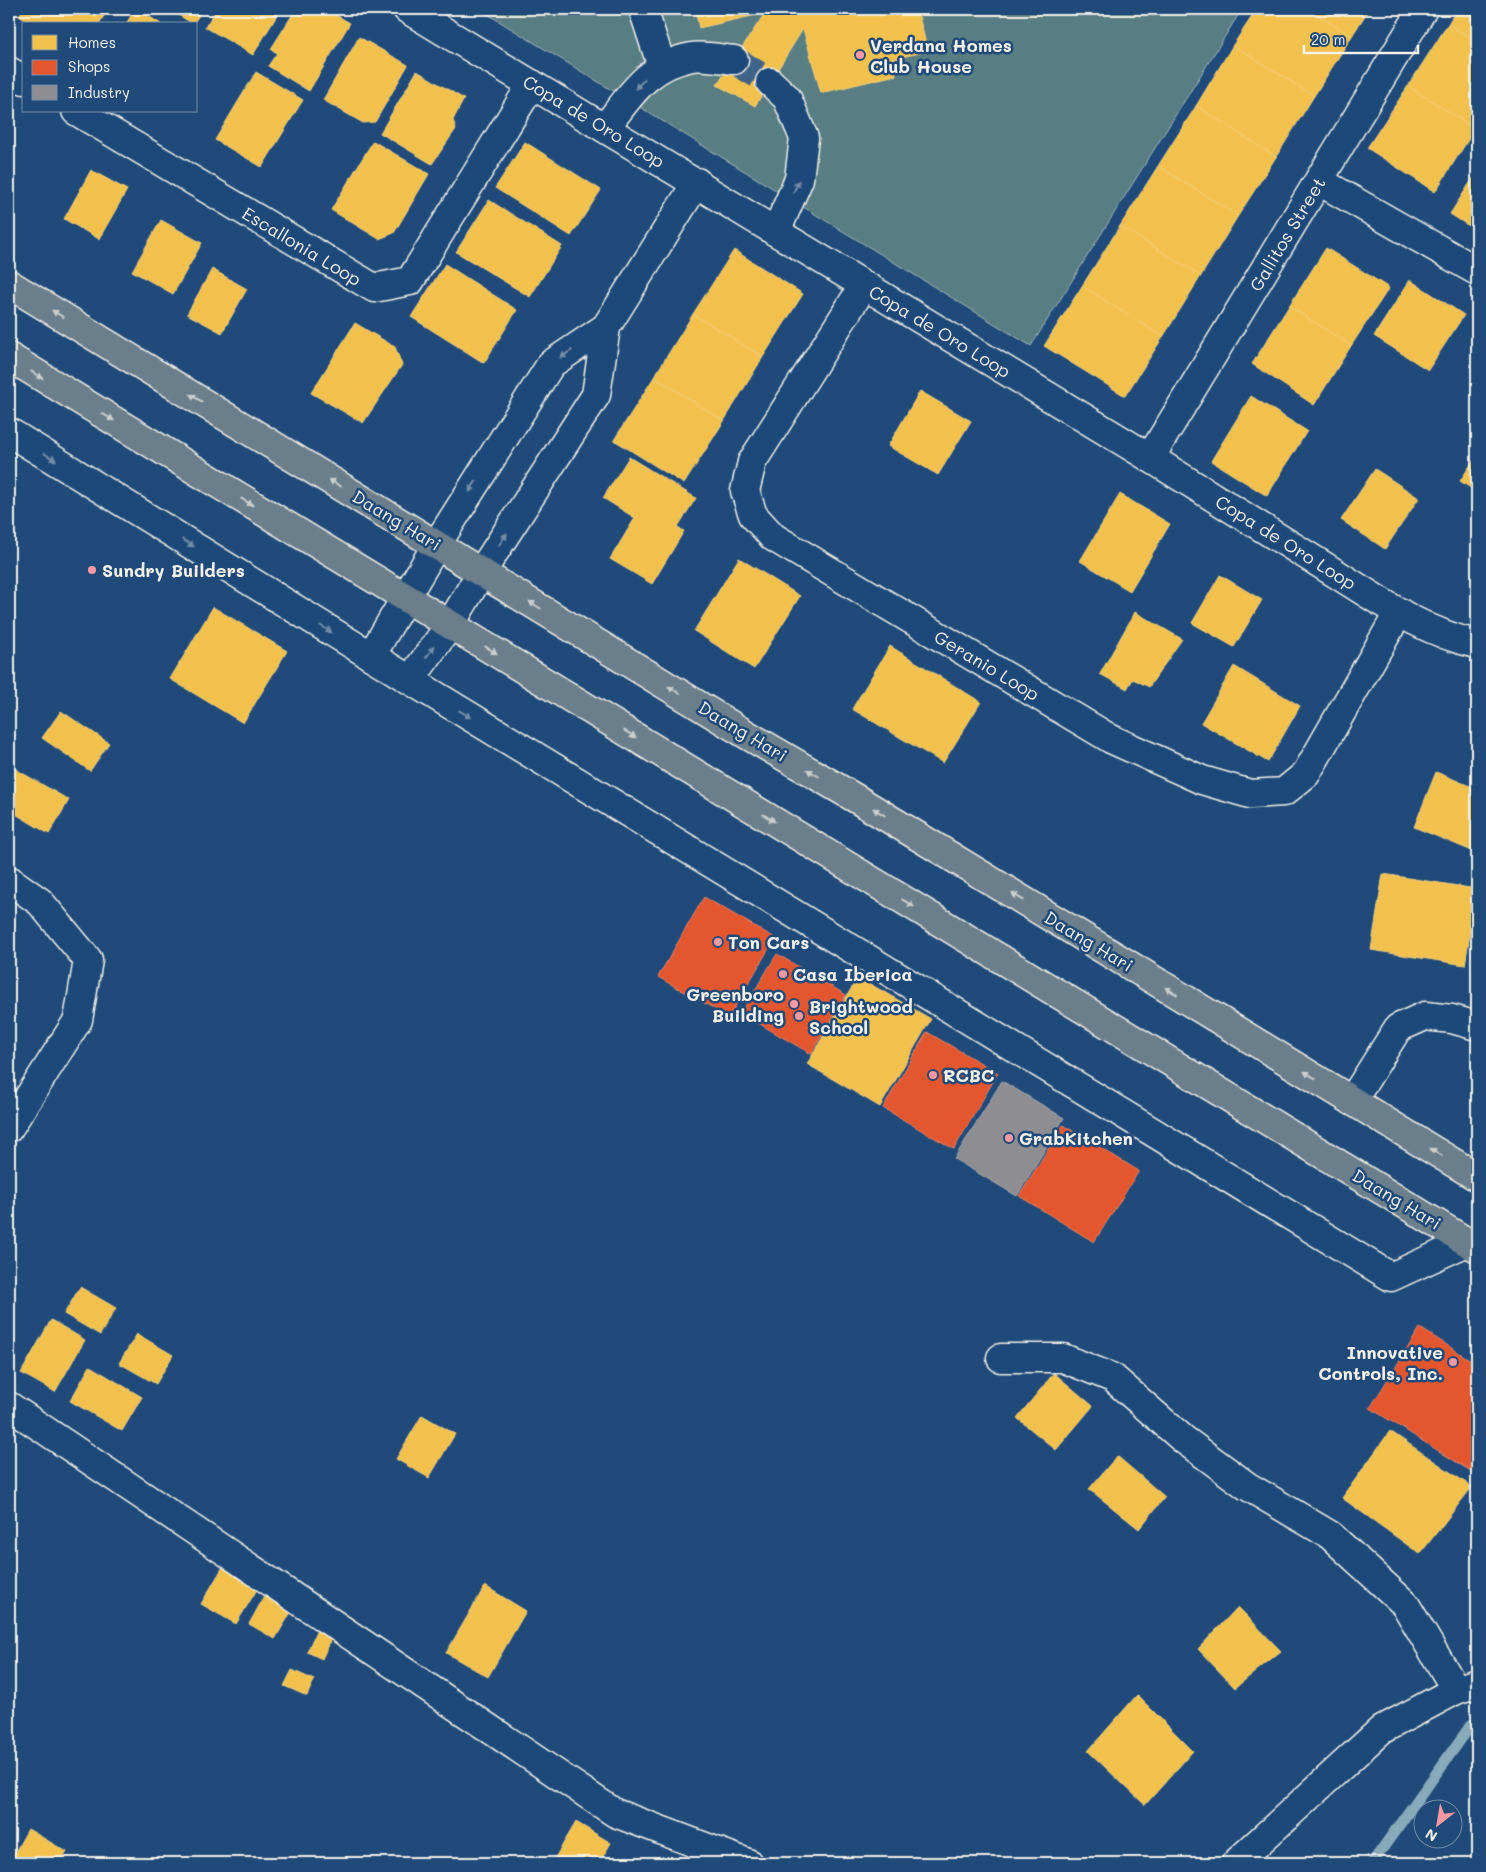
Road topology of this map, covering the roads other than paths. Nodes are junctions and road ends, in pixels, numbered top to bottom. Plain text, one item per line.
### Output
1 (407, 9) edge
2 (643, 9) edge
3 (1423, 9) edge
4 (734, 60) tunnel mouth
5 (662, 67) junction
6 (9, 71) edge
7 (22, 79) edge
8 (770, 82) tunnel mouth
9 (532, 84) junction
10 (78, 112) edge
11 (605, 128) junction
12 (1319, 181) junction
13 (697, 182) junction
14 (776, 232) junction
15 (1477, 270) edge
16 (9, 284) edge
17 (864, 285) junction
18 (606, 327) junction
19 (9, 357) edge
20 (9, 432) edge
21 (1150, 458) junction
22 (436, 544) junction
23 (482, 572) junction
24 (404, 598) junction
25 (1399, 612) junction
26 (450, 625) junction
27 (1477, 644) edge
28 (371, 656) junction
29 (410, 680) junction
30 (9, 880) edge
31 (1477, 1026) edge
32 (1352, 1101) junction
33 (9, 1128) edge
34 (1477, 1177) edge
35 (1472, 1245) edge
36 (1001, 1358) dead end
37 (9, 1406) edge
38 (1466, 1687) edge
39 (748, 1863) edge
40 (1236, 1863) edge

1 - 9 street, Copa de Oro Loop
2 - 5 street
3 - 12 street, Gallitos Street
4 - 5 street
5 -> 11 street
6 - 7 street
14 -> 8 street
9 - 10 street, Escallonia Loop
9 - 11 street, Copa de Oro Loop
11 - 13 street, Copa de Oro Loop
12 - 15 street
12 - 21 street, Gallitos Street
13 - 14 street, Copa de Oro Loop
13 - 18 street
14 - 17 street, Copa de Oro Loop
22 -> 16 main road, Daang Hari
17 - 21 street, Copa de Oro Loop
17 - 25 street, Geranio Loop
18 -> 22 street
23 -> 18 street
19 -> 24 main road, Daang Hari
20 -> 28 street
21 - 25 street, Copa de Oro Loop
22 - 23 main road, Daang Hari
22 - 24 street
23 - 26 street
32 -> 23 main road, Daang Hari
24 - 26 main road, Daang Hari
24 - 28 street
25 - 27 street, Copa de Oro Loop
29 -> 26 street
26 -> 35 main road, Daang Hari
28 - 29 street
29 -> 35 street
30 - 33 street
31 - 32 street
34 -> 32 main road, Daang Hari
36 - 38 street
37 - 39 street
38 - 40 street

